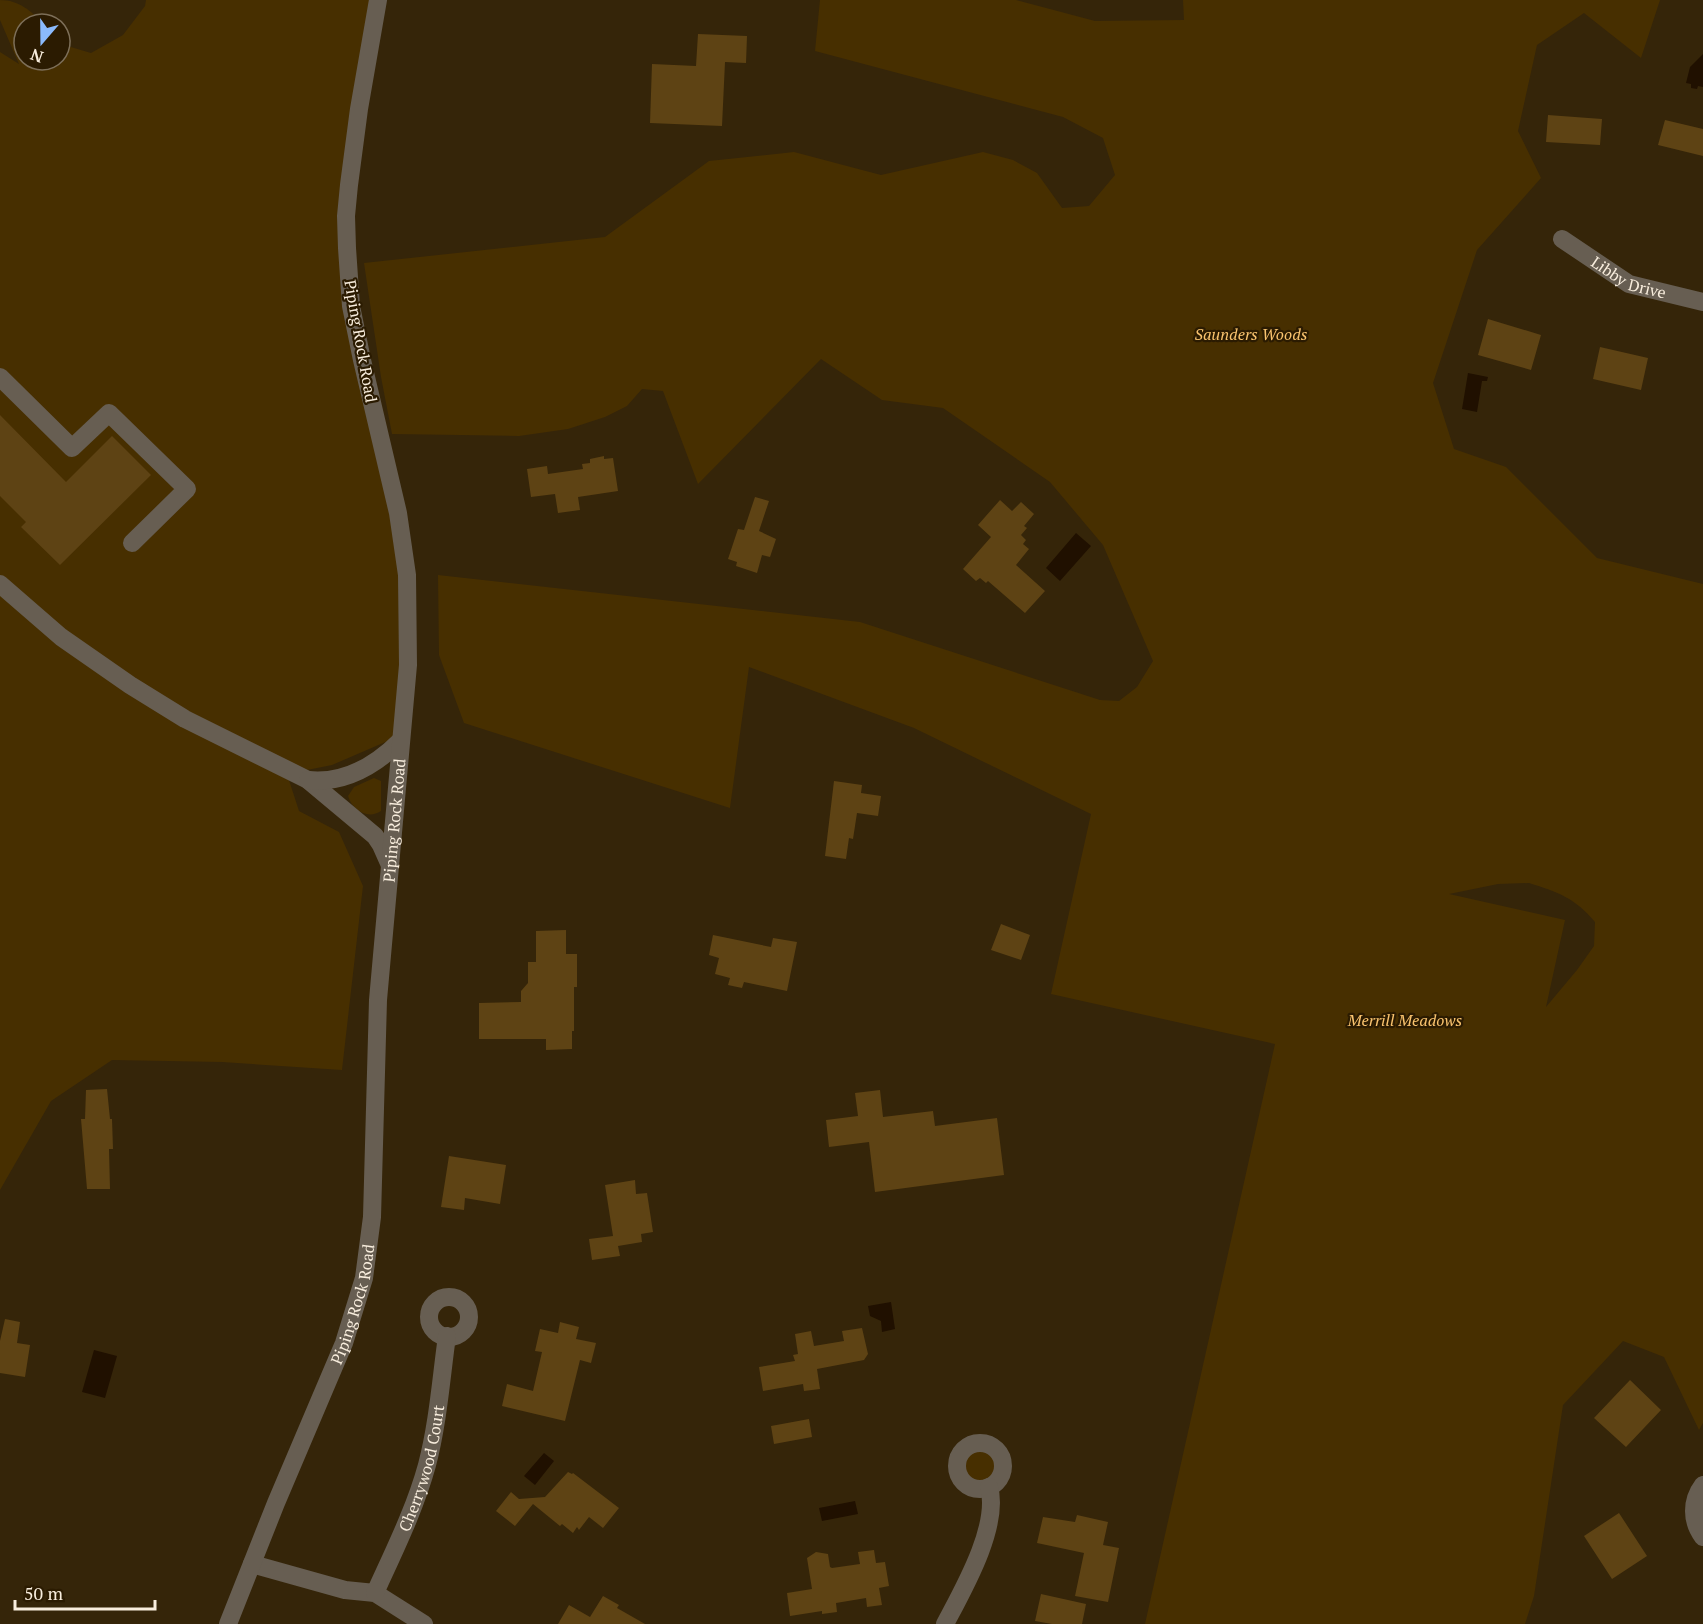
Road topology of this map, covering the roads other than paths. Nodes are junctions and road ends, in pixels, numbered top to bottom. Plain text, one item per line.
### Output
1 (378, 0) edge
2 (1562, 239) dead end
3 (1703, 302) edge
4 (0, 377) edge
5 (132, 543) dead end
6 (0, 584) edge
7 (401, 740) junction
8 (308, 780) junction
9 (390, 865) junction
10 (447, 1336) dead end
11 (1703, 1485) edge
12 (990, 1488) dead end
13 (1703, 1536) edge
14 (252, 1564) junction
15 (375, 1593) junction
16 (228, 1624) edge
17 (424, 1624) edge
18 (945, 1624) edge

1 - 7 street, Piping Rock Road
2 - 3 street, Libby Drive
4 - 5 street
6 - 8 street
7 - 8 street
7 - 9 street, Piping Rock Road
8 - 9 street
9 - 14 street, Piping Rock Road
10 - 15 street, Cherrywood Court
11 - 13 street
12 - 18 street
14 - 15 street
14 - 16 street, Piping Rock Road
15 - 17 street

